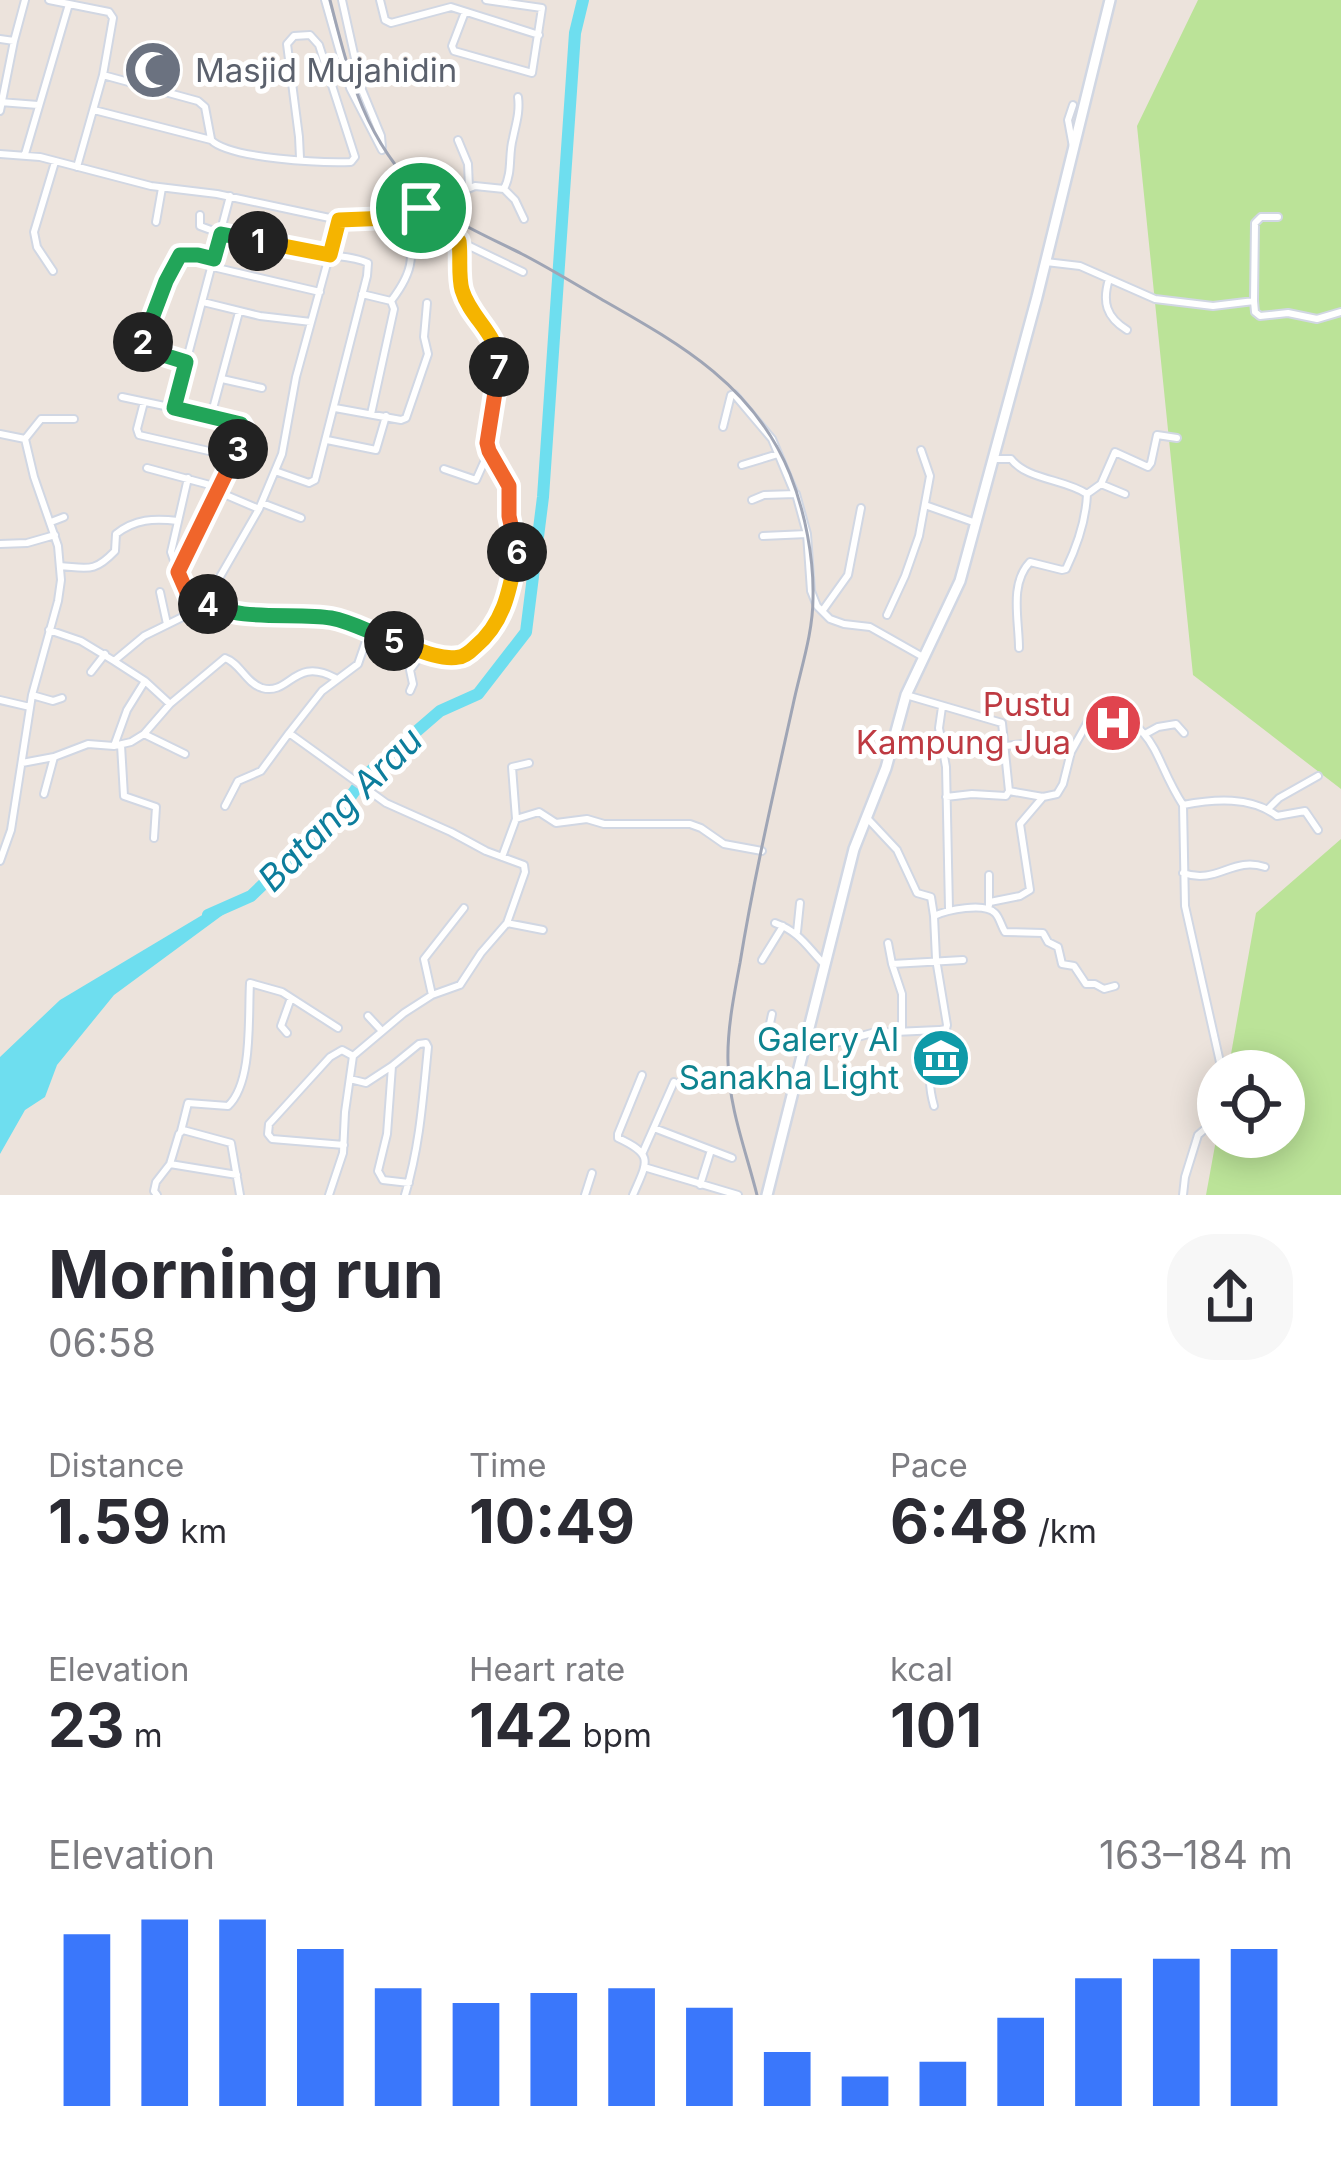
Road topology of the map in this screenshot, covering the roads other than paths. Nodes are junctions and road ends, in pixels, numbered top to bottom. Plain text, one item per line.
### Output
1 (25, 0) edge
2 (49, 0) edge
3 (326, 0) edge
4 (342, 0) edge
5 (380, 0) edge
6 (413, 0) edge
7 (488, 0) edge
8 (1110, 0) edge
9 (450, 3) edge
10 (69, 4) junction
11 (465, 12) junction
12 (418, 14) junction
13 (485, 19) junction
14 (539, 35) junction
15 (0, 39) edge
16 (14, 40) junction
17 (104, 75) junction
18 (518, 97) dead end
19 (1, 105) edge
20 (38, 105) junction
21 (1073, 105) dead end
22 (94, 110) junction
23 (211, 140) junction
24 (458, 140) dead end
25 (1074, 151) junction
26 (0, 154) edge
27 (25, 154) junction
28 (300, 158) junction
29 (55, 162) junction
30 (77, 167) junction
31 (161, 188) junction
32 (469, 188) junction
33 (504, 189) junction
34 (230, 196) junction
35 (421, 208) junction
36 (200, 215) dead end
37 (401, 216) junction
38 (1278, 217) dead end
39 (524, 219) dead end
40 (339, 220) junction
41 (156, 223) dead end
42 (221, 234) junction
43 (459, 241) junction
44 (330, 255) junction
45 (1046, 262) junction
46 (213, 263) junction
47 (53, 271) dead end
48 (523, 272) dead end
49 (1109, 279) junction
50 (320, 292) junction
51 (362, 294) junction
52 (391, 301) junction
53 (1254, 301) junction
54 (202, 302) junction
55 (427, 303) dead end
56 (239, 312) junction
57 (1341, 312) edge
58 (311, 322) junction
59 (1127, 329) dead end
60 (186, 362) junction
61 (222, 379) junction
62 (262, 388) dead end
63 (122, 397) dead end
64 (144, 401) junction
65 (174, 408) junction
66 (335, 408) junction
67 (371, 414) junction
68 (212, 416) junction
69 (386, 416) junction
70 (74, 419) dead end
71 (722, 427) dead end
72 (0, 434) edge
73 (1177, 438) dead end
74 (25, 439) junction
75 (327, 440) junction
76 (921, 450) dead end
77 (489, 451) junction
78 (778, 454) junction
79 (235, 457) junction
80 (994, 459) junction
81 (742, 465) dead end
82 (147, 468) dead end
83 (444, 469) dead end
84 (275, 471) junction
85 (188, 478) junction
86 (1101, 484) junction
87 (220, 490) junction
88 (796, 494) junction
89 (1087, 494) junction
90 (1126, 494) dead end
91 (752, 500) dead end
92 (925, 505) junction
93 (260, 506) junction
94 (861, 508) dead end
95 (64, 517) dead end
96 (302, 518) dead end
97 (178, 521) junction
98 (50, 522) junction
99 (976, 523) junction
100 (807, 534) junction
101 (55, 535) junction
102 (763, 536) dead end
103 (0, 544) edge
104 (60, 566) junction
105 (178, 572) junction
106 (160, 592) dead end
107 (211, 603) junction
108 (823, 610) junction
109 (195, 611) junction
110 (887, 615) dead end
111 (167, 624) junction
112 (49, 630) junction
113 (363, 631) junction
114 (1018, 648) dead end
115 (424, 651) junction
116 (105, 654) junction
117 (923, 656) junction
118 (114, 661) junction
119 (91, 672) dead end
120 (336, 679) junction
121 (145, 681) junction
122 (410, 691) dead end
123 (906, 694) junction
124 (32, 695) junction
125 (62, 698) dead end
126 (0, 700) edge
127 (170, 704) junction
128 (30, 707) junction
129 (942, 707) junction
130 (289, 733) junction
131 (1147, 733) junction
132 (1184, 733) dead end
133 (145, 734) junction
134 (117, 746) junction
135 (1006, 746) junction
136 (1071, 752) junction
137 (185, 754) dead end
138 (54, 757) junction
139 (22, 763) junction
140 (529, 763) dead end
141 (1318, 776) dead end
142 (1009, 791) junction
143 (44, 794) dead end
144 (946, 796) junction
145 (1043, 797) junction
146 (1183, 805) junction
147 (225, 806) dead end
148 (1268, 809) junction
149 (865, 817) junction
150 (516, 819) junction
151 (1318, 830) dead end
152 (154, 838) dead end
153 (762, 851) dead end
154 (502, 857) junction
155 (0, 861) edge
156 (1265, 867) dead end
157 (1183, 873) junction
158 (989, 875) dead end
159 (800, 903) dead end
160 (989, 905) junction
161 (464, 908) dead end
162 (950, 909) junction
163 (934, 916) junction
164 (507, 923) junction
165 (543, 930) dead end
166 (797, 932) junction
167 (889, 943) dead end
168 (936, 959) junction
169 (963, 959) dead end
170 (762, 960) dead end
171 (892, 964) junction
172 (825, 965) junction
173 (1115, 986) dead end
174 (432, 995) junction
175 (291, 998) junction
176 (772, 1014) dead end
177 (368, 1016) dead end
178 (338, 1028) dead end
179 (381, 1030) junction
180 (902, 1030) junction
181 (940, 1030) junction
182 (287, 1033) dead end
183 (806, 1041) junction
184 (1217, 1050) edge
185 (353, 1056) junction
186 (392, 1066) junction
187 (642, 1075) dead end
188 (350, 1079) junction
189 (674, 1082) dead end
190 (934, 1106) dead end
191 (654, 1128) junction
192 (182, 1131) junction
193 (1197, 1138) edge
194 (344, 1145) junction
195 (711, 1150) junction
196 (643, 1152) junction
197 (732, 1158) dead end
198 (170, 1164) junction
199 (644, 1167) junction
200 (592, 1173) dead end
201 (237, 1174) junction
202 (409, 1183) junction
203 (700, 1185) junction
204 (769, 1192) edge
205 (156, 1195) edge
206 (240, 1195) edge
207 (328, 1195) edge
208 (405, 1195) edge
209 (584, 1195) edge
210 (633, 1195) edge
211 (738, 1195) edge
212 (1183, 1195) edge

1 - 16 street
2 - 10 street
3 - 4 street
5 - 12 street
6 - 12 street
7 - 13 street
7 - 14 street
8 - 25 street
9 - 11 street
9 - 12 street
10 - 17 street
10 - 20 street
11 - 13 street
11 - 14 street
13 - 14 street
15 - 16 street
16 - 19 street
17 - 22 street
17 - 23 street
18 - 33 street
19 - 20 street
20 - 27 street
21 - 25 street
22 - 23 street
22 - 30 street
23 - 28 street
24 - 32 street
25 - 45 street
26 - 27 street
27 - 29 street
28 - 28 street
29 - 30 street
29 - 47 street
30 - 31 street
31 - 34 street
31 - 41 street
32 - 33 street
32 - 35 street
33 - 39 street
34 - 40 street
34 - 42 street
35 - 37 street
35 - 43 street
36 - 42 street
37 - 40 street
37 - 52 street
38 - 53 street
40 - 44 street
42 - 44 street
42 - 46 street
43 - 48 street
43 - 77 street
44 - 50 street
44 - 51 street
45 - 49 street
45 - 80 street
46 - 50 street
46 - 54 street
46 - 60 street
49 - 53 street
49 - 59 street
50 - 58 street
51 - 52 street
51 - 66 street
52 - 67 street
53 - 57 street
54 - 56 street
54 - 60 street
55 - 69 street
56 - 58 street
56 - 61 street
58 - 84 street
60 - 65 street
61 - 62 street
61 - 68 street
63 - 64 street
64 - 65 street
64 - 79 street
65 - 68 street
66 - 67 street
66 - 75 street
67 - 69 street
68 - 79 street
69 - 75 street
70 - 74 street
71 - 78 street
72 - 74 street
73 - 86 street
74 - 98 street
75 - 84 street
76 - 92 street
77 - 83 street
77 - 115 street
78 - 81 street
78 - 88 street
79 - 87 street
80 - 89 street
80 - 99 street
82 - 85 street
84 - 93 street
85 - 87 street
85 - 97 street
86 - 89 street
86 - 90 street
87 - 93 street
87 - 105 street
88 - 91 street
88 - 100 street
89 - 114 street
92 - 99 street
92 - 110 street
93 - 96 street
93 - 107 street
94 - 108 street
95 - 98 street
97 - 104 street
97 - 105 street
98 - 101 street
99 - 117 street
100 - 102 street
100 - 108 street
101 - 103 street
101 - 104 street
104 - 112 street
105 - 109 street
106 - 111 street
107 - 109 street
107 - 113 street
108 - 117 street
109 - 111 street
111 - 118 street
112 - 116 street
112 - 124 street
113 - 115 street
113 - 120 street
115 - 122 street
116 - 118 street
116 - 119 street
117 - 123 street
118 - 121 street
120 - 127 street
120 - 130 street
121 - 127 street
121 - 134 street
123 - 129 street
123 - 149 street
124 - 125 street
124 - 128 street
126 - 128 street
127 - 133 street
128 - 139 street
129 - 135 street
129 - 144 street
130 - 147 street
130 - 154 street
131 - 132 street
131 - 136 street
131 - 146 street
133 - 134 street
133 - 137 street
134 - 138 street
134 - 152 street
135 - 136 street
135 - 142 street
136 - 145 street
138 - 139 street
138 - 143 street
139 - 155 street
140 - 150 street
141 - 148 street
142 - 144 street
142 - 145 street
144 - 162 street
145 - 160 street
146 - 148 street
146 - 157 street
148 - 151 street
149 - 163 street
149 - 172 street
150 - 153 street
150 - 154 street
154 - 164 street
156 - 157 street
157 - 184 street
158 - 160 street
159 - 166 street
160 - 162 street
160 - 173 street
161 - 174 street
162 - 163 street
163 - 168 street
164 - 165 street
164 - 174 street
166 - 170 street
166 - 172 street
167 - 171 street
168 - 169 street
168 - 171 street
168 - 181 street
171 - 180 street
172 - 183 street
174 - 179 street
175 - 178 street
175 - 182 street
175 - 192 street
176 - 183 street
177 - 179 street
179 - 185 street
180 - 181 street
180 - 183 street
181 - 190 street
183 - 204 street
185 - 188 street
185 - 194 street
186 - 188 street
186 - 202 street
186 - 202 street
187 - 196 street
188 - 194 street
189 - 191 street
191 - 195 street
191 - 196 street
192 - 198 street
192 - 201 street
193 - 212 street
194 - 207 street
195 - 197 street
195 - 203 street
196 - 199 street
198 - 201 street
198 - 205 street
199 - 203 street
199 - 210 street
200 - 209 street
201 - 206 street
202 - 208 street
203 - 211 street

